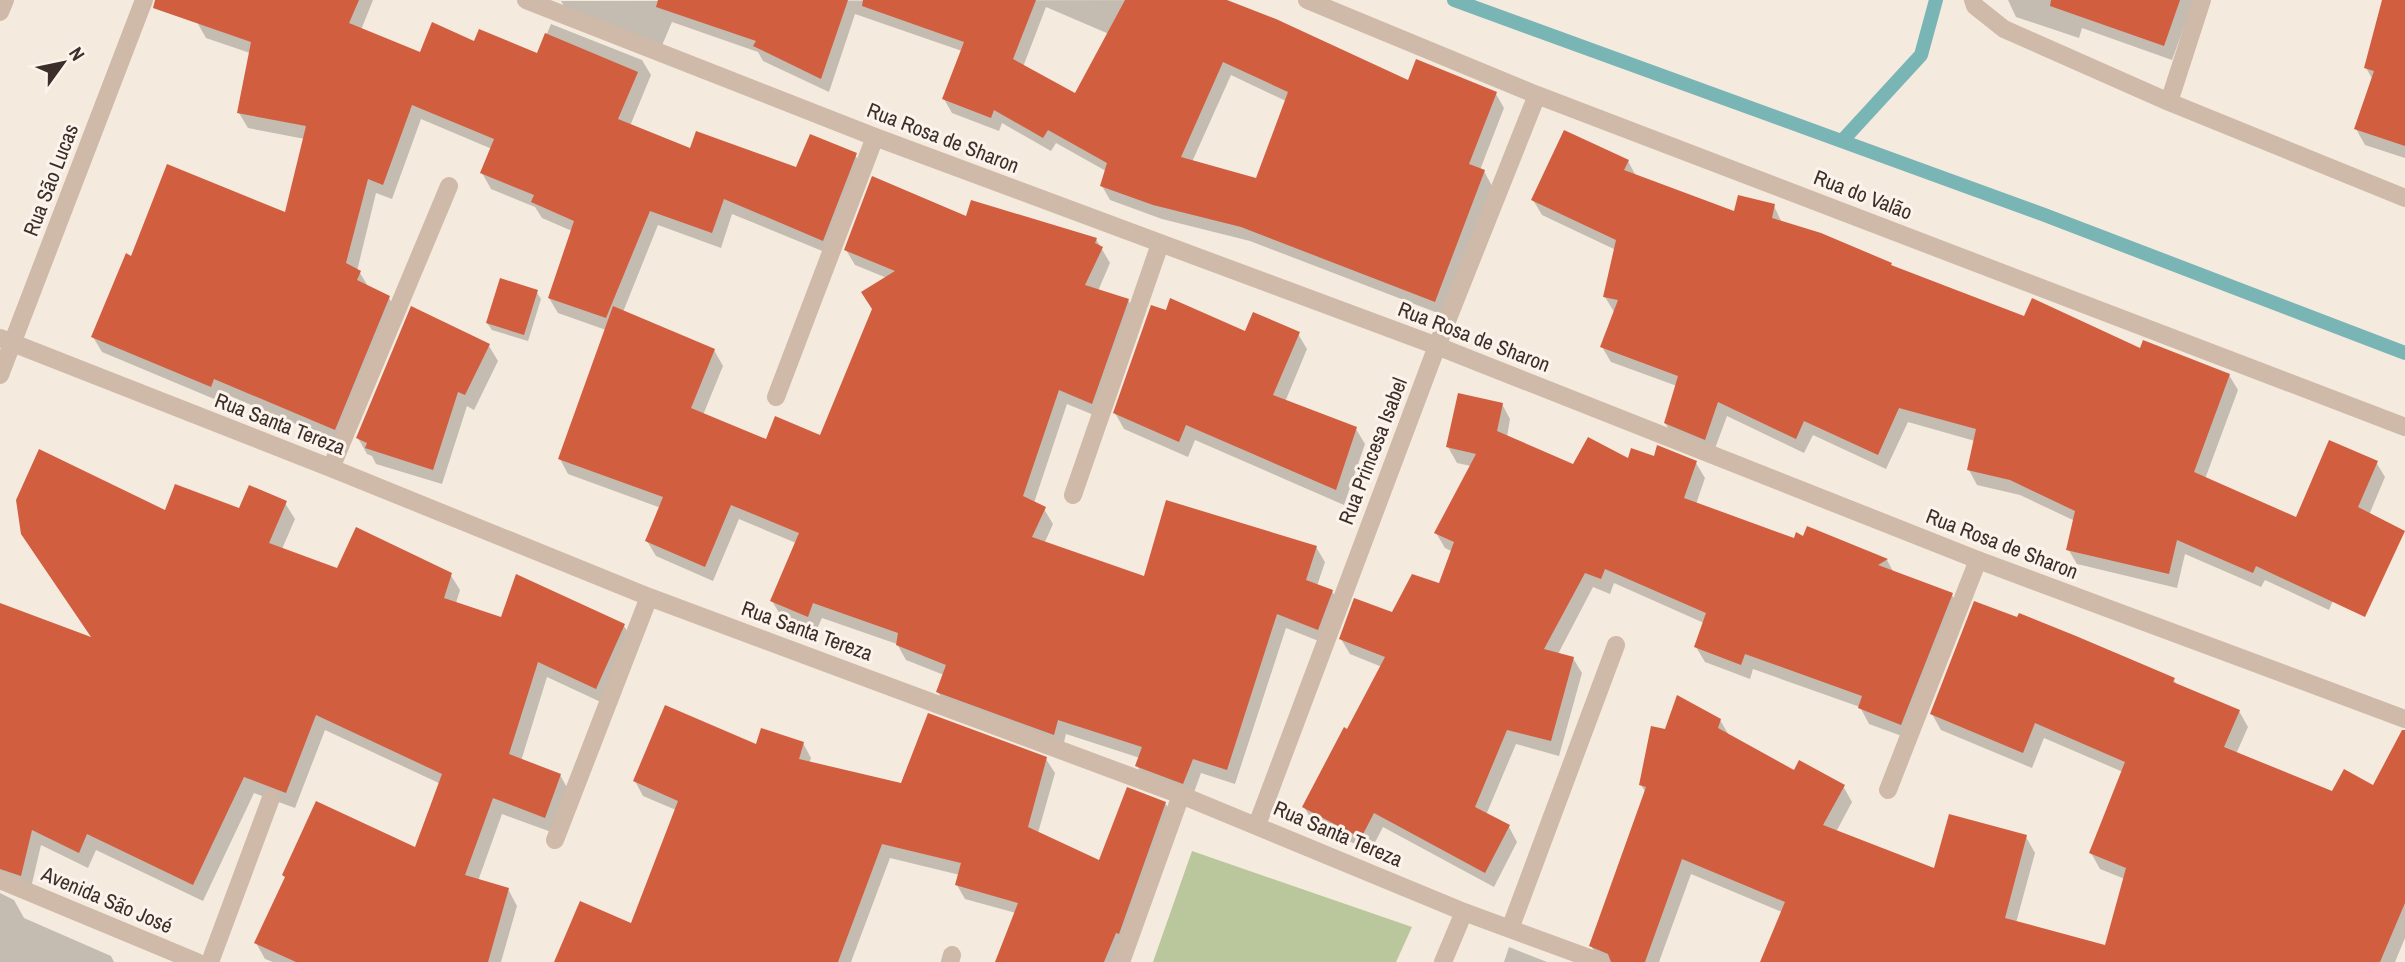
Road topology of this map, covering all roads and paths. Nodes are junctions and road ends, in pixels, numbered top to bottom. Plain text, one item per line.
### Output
1 (5, 0) edge
2 (144, 0) edge
3 (526, 0) edge
4 (1307, 0) edge
5 (1973, 0) edge
6 (2202, 0) edge
7 (0, 12) edge
8 (1537, 95) junction
9 (2169, 102) junction
10 (875, 137) junction
11 (449, 186) dead end
12 (2405, 198) edge
13 (1160, 244) junction
14 (7, 341) edge
15 (1437, 346) junction
16 (0, 375) edge
17 (776, 397) dead end
18 (2405, 427) edge
19 (331, 468) junction
20 (1073, 495) dead end
21 (1978, 560) junction
22 (649, 597) junction
23 (1616, 645) dead end
24 (2405, 719) edge
25 (1888, 790) dead end
26 (1181, 795) junction
27 (271, 798) dead end
28 (1257, 825) junction
29 (555, 840) dead end
30 (0, 880) edge
31 (1464, 912) junction
32 (1510, 929) junction
33 (197, 962) edge
34 (210, 962) edge
35 (1121, 962) edge
36 (1443, 962) edge
37 (1600, 962) edge

1 - 7 street
2 - 14 street, Rua São Lucas
3 - 10 street, Rua Rosa de Sharon
4 - 8 street, Rua do Valão
5 - 9 street
6 - 9 street
8 - 15 street, Rua Princesa Isabel
8 - 18 street, Rua do Valão
9 - 12 street
10 - 13 street, Rua Rosa de Sharon
10 - 17 street
11 - 19 street
13 - 15 street, Rua Rosa de Sharon
13 - 20 street
14 - 16 street, Rua São Lucas
14 - 19 street, Rua Santa Tereza
15 - 21 street, Rua Rosa de Sharon
15 - 28 street, Rua Princesa Isabel
19 - 22 street, Rua Santa Tereza
21 - 24 street, Rua Rosa de Sharon
21 - 25 street
22 - 26 street, Rua Santa Tereza
22 - 29 street
23 - 32 street
26 - 28 street, Rua Santa Tereza
26 - 35 street
27 - 34 street
28 - 31 street, Rua Santa Tereza
30 - 33 street, Avenida São José
31 - 32 street, Rua Santa Tereza
31 - 36 street
32 - 37 street, Rua Santa Tereza

